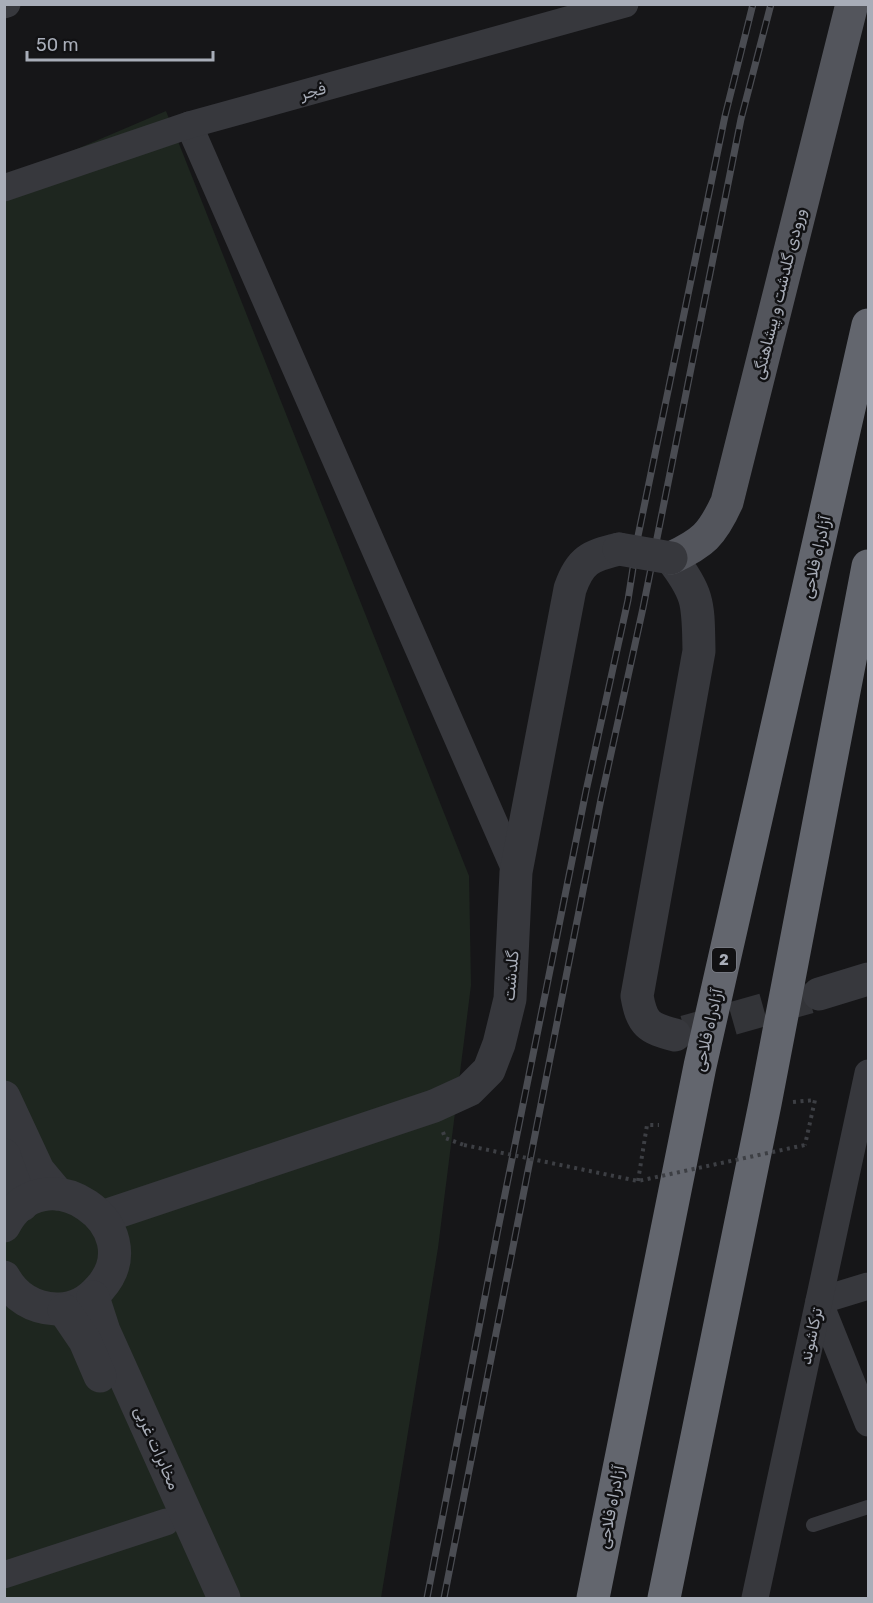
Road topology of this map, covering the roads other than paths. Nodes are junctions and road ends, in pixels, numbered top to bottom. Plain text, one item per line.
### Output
1 (625, 4) edge
2 (852, 4) edge
3 (189, 125) junction
4 (4, 188) edge
5 (868, 325) edge
6 (671, 558) junction
7 (868, 566) edge
8 (516, 872) junction
9 (868, 979) edge
10 (819, 994) tunnel mouth
11 (675, 1035) tunnel mouth
12 (868, 1074) edge
13 (4, 1098) edge
14 (4, 1155) edge
15 (58, 1194) junction
16 (13, 1216) edge
17 (102, 1217) junction
18 (4, 1277) edge
19 (868, 1286) edge
20 (819, 1301) junction
21 (79, 1303) junction
22 (867, 1416) edge
23 (868, 1508) edge
24 (166, 1522) junction
25 (813, 1525) dead end
26 (4, 1575) edge
27 (200, 1599) edge
28 (224, 1599) edge
29 (593, 1599) edge
30 (664, 1599) edge
31 (755, 1599) edge

1 - 3 street, فجر
2 - 6 main road, ورودی گلدشت و پیشاهنگی
3 - 4 street, فجر
3 - 8 street
5 - 29 highway, آزادراه فلاحی / 2
6 - 8 street, گلدشت, bridge
6 - 11 street
7 - 30 highway
8 - 17 street, گلدشت
9 - 10 street
12 - 20 street, ترکاشوند
13 - 15 street
14 - 16 street
15 - 16 street
15 - 17 street
17 - 21 street
18 - 21 street
19 - 20 street
20 - 22 street
20 - 31 street, ترکاشوند
21 - 24 street, مخابرات غربی
21 - 28 street, مخابرات غربی
23 - 25 lane
24 - 26 street
24 - 27 street, مخابرات غربی

